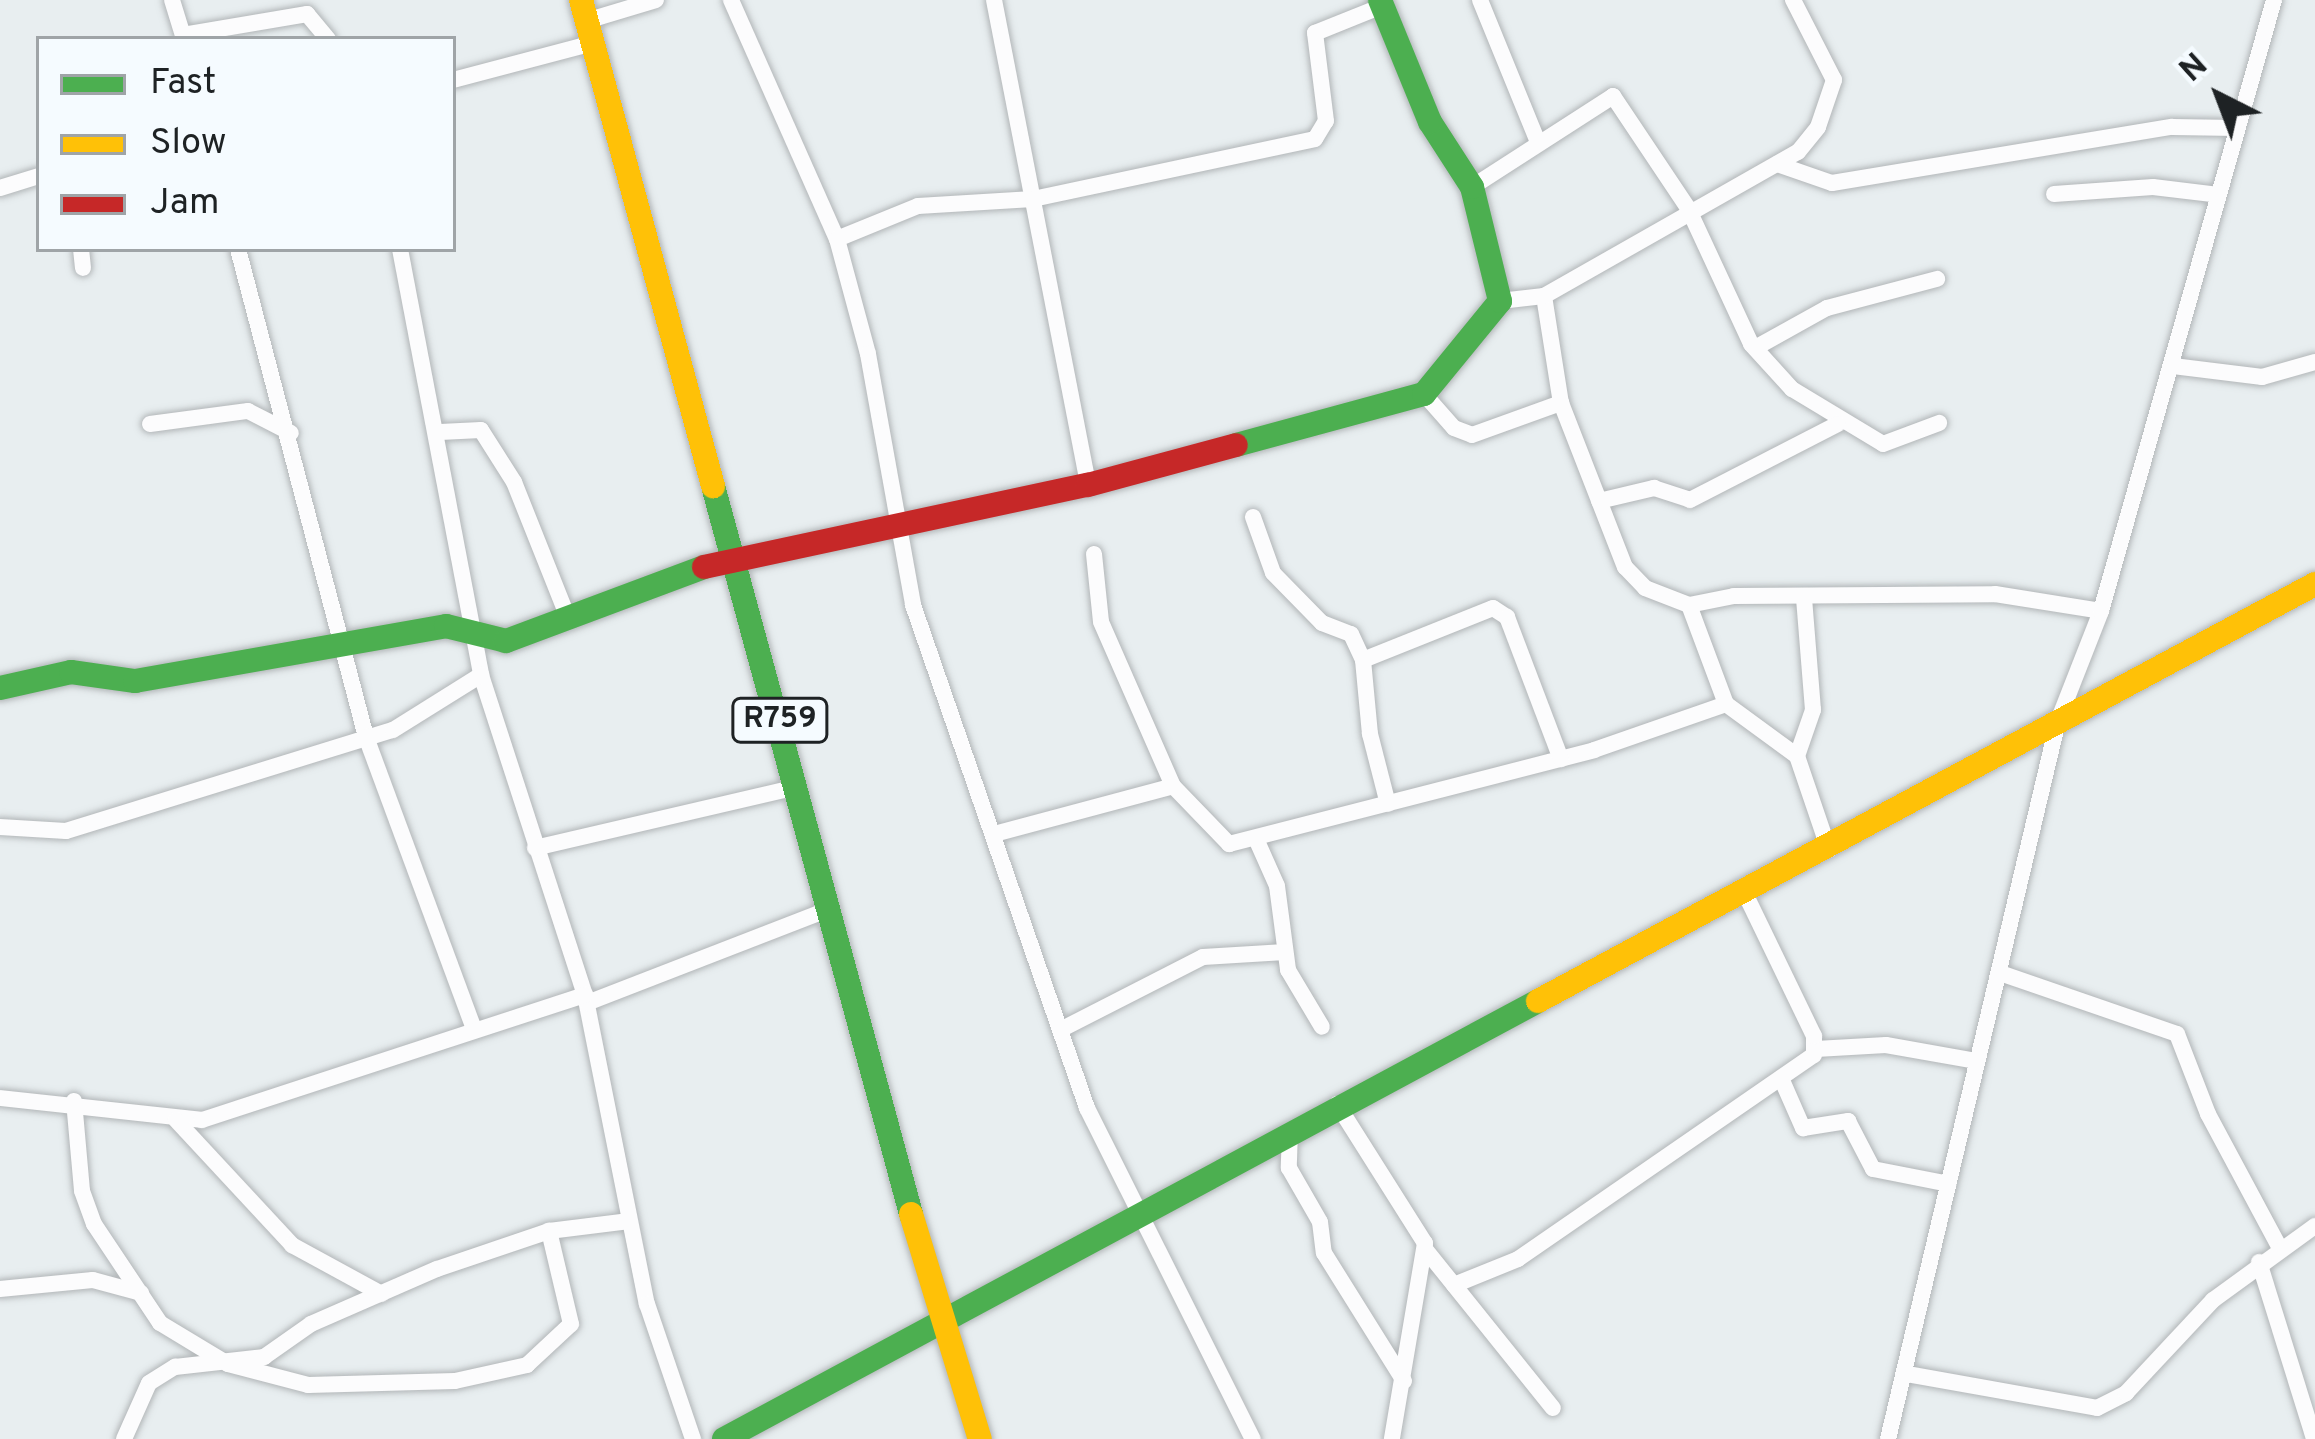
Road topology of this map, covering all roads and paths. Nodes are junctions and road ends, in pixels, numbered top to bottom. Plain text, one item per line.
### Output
1 (172, 0) edge
2 (656, 0) edge
3 (731, 0) edge
4 (994, 0) edge
5 (1480, 0) edge
6 (1793, 0) edge
7 (2274, 0) edge
8 (1381, 3) edge
9 (305, 7) edge
10 (587, 21) edge
11 (183, 36) edge
12 (187, 36) edge
13 (326, 36) edge
14 (456, 79) edge
15 (2237, 128) junction
16 (1538, 142) junction
17 (1778, 164) junction
18 (36, 177) edge
19 (1472, 187) junction
20 (0, 188) edge
21 (2054, 194) dead end
22 (2218, 195) junction
23 (1033, 199) junction
24 (1688, 208) junction
25 (837, 239) junction
26 (239, 252) edge
27 (401, 252) edge
28 (1937, 279) dead end
29 (1544, 296) junction
30 (1501, 301) junction
31 (1755, 348) junction
32 (2315, 362) edge
33 (2174, 366) junction
34 (1424, 394) junction
35 (1561, 404) junction
36 (1939, 423) dead end
37 (150, 424) dead end
38 (1838, 424) junction
39 (440, 432) junction
40 (291, 433) junction
41 (1088, 485) junction
42 (1599, 501) junction
43 (1253, 517) dead end
44 (902, 522) junction
45 (1094, 554) dead end
46 (735, 555) junction
47 (2315, 584) edge
48 (1804, 599) junction
49 (1689, 605) junction
50 (2101, 611) junction
51 (568, 618) junction
52 (471, 635) junction
53 (344, 640) junction
54 (1363, 660) junction
55 (481, 674) junction
56 (0, 688) edge
57 (1726, 704) junction
58 (2058, 721) junction
59 (366, 737) junction
60 (1797, 756) junction
61 (1561, 759) junction
62 (1173, 786) junction
63 (798, 787) junction
64 (1388, 804) junction
65 (0, 827) edge
66 (998, 833) junction
67 (1258, 841) junction
68 (535, 848) junction
69 (1829, 850) junction
70 (1745, 893) junction
71 (829, 909) junction
72 (1285, 952) junction
73 (2000, 974) junction
74 (586, 999) junction
75 (1322, 1027) dead end
76 (474, 1029) junction
77 (1062, 1029) junction
78 (1816, 1049) junction
79 (1976, 1061) junction
80 (1781, 1078) junction
81 (0, 1099) edge
82 (74, 1101) junction
83 (1337, 1104) junction
84 (176, 1120) junction
85 (1289, 1130) junction
86 (1949, 1184) junction
87 (1143, 1218) junction
88 (629, 1222) junction
89 (2315, 1226) edge
90 (549, 1231) junction
91 (2280, 1248) junction
92 (1425, 1250) junction
93 (2259, 1262) junction
94 (1454, 1285) junction
95 (0, 1289) edge
96 (141, 1293) junction
97 (382, 1294) junction
98 (940, 1322) junction
99 (228, 1364) junction
100 (1906, 1374) junction
101 (1404, 1381) junction
102 (1553, 1408) dead end
103 (1396, 1434) edge
104 (124, 1439) edge
105 (693, 1439) edge
106 (724, 1439) edge
107 (980, 1439) edge
108 (1253, 1439) edge
109 (1888, 1439) edge
110 (2314, 1439) edge

1 - 11 street
2 - 10 street
3 - 25 street
4 - 23 street
5 - 16 street
6 - 17 street
7 - 15 street
8 - 19 street
8 - 23 street
9 - 12 street
9 - 13 street
10 - 14 street
10 - 46 street, R759
15 - 17 street
15 - 22 street
16 - 19 street
16 - 24 street
17 - 24 street
18 - 20 street
19 - 30 street
21 - 22 street
22 - 33 street
23 - 25 street
23 - 41 street
24 - 29 street
24 - 31 street
25 - 44 street
26 - 40 street
27 - 39 street
28 - 31 street
29 - 30 street
29 - 35 street
30 - 34 street
31 - 38 street
32 - 33 street
33 - 50 street
34 - 35 street
34 - 41 street
35 - 42 street
36 - 38 street
37 - 40 street
38 - 42 street
39 - 51 street
39 - 52 street
40 - 53 street
41 - 44 street
42 - 49 street
43 - 54 street
44 - 46 street
44 - 66 street
45 - 62 street
46 - 51 street
46 - 63 street, R759
47 - 58 street
48 - 49 street
48 - 50 street
48 - 60 street
49 - 57 street
50 - 58 street
51 - 52 street
52 - 53 street
52 - 55 street
53 - 56 street
53 - 59 street
54 - 61 street
54 - 64 street
55 - 59 street
55 - 68 street
57 - 60 street
57 - 61 street
58 - 69 street
58 - 73 street
59 - 65 street
59 - 76 street
60 - 69 street
61 - 64 street
62 - 66 street
62 - 67 street
63 - 68 street
63 - 71 street, R759
64 - 67 street
66 - 77 street
67 - 72 street
68 - 74 street
69 - 70 street
70 - 78 street
70 - 83 street
71 - 74 street
71 - 98 street, R759
72 - 75 street
72 - 77 street
73 - 79 street
73 - 91 street
74 - 76 street
74 - 88 street
76 - 84 street
77 - 87 street
78 - 79 street
78 - 80 street
79 - 86 street
80 - 86 street
80 - 94 street
81 - 82 street
82 - 84 street
82 - 96 street
83 - 85 street
83 - 92 street
84 - 97 street
85 - 87 street
85 - 101 street
86 - 100 street
87 - 98 street
87 - 108 street
88 - 90 street
88 - 105 street
89 - 91 street
90 - 97 street
90 - 99 street
91 - 93 street
92 - 94 street
92 - 101 street
93 - 100 street
93 - 110 street
94 - 102 street
95 - 96 street
96 - 99 street
97 - 99 street
98 - 106 street
98 - 107 street, R759
99 - 104 street
100 - 109 street
101 - 103 street

